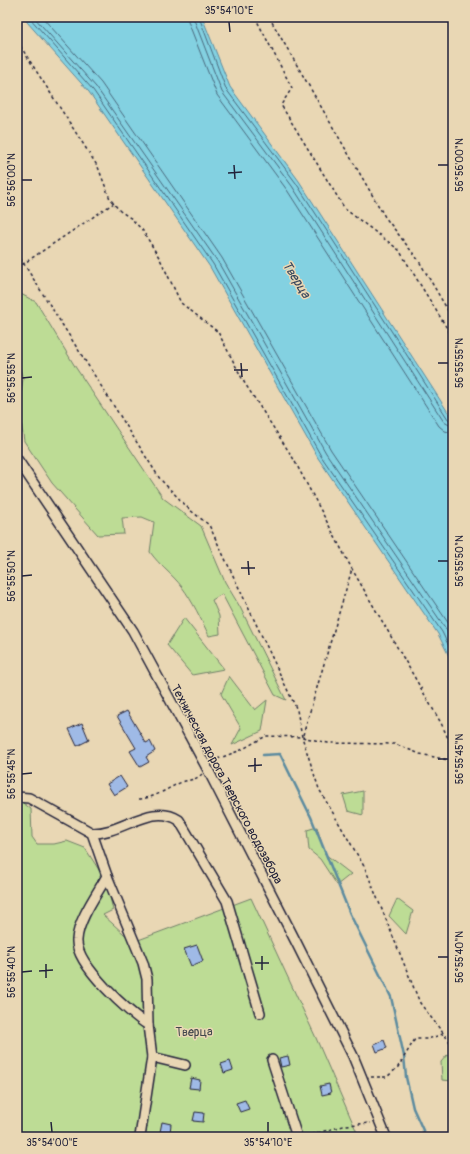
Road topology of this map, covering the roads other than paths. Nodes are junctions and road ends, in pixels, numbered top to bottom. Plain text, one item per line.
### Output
1 (17, 459) edge
2 (17, 797) edge
3 (92, 832) junction
4 (107, 876) junction
5 (260, 1013) dead end
6 (148, 1025) junction
7 (152, 1057) junction
8 (272, 1060) dead end
9 (185, 1065) dead end
10 (140, 1137) edge
11 (297, 1137) edge
12 (386, 1137) edge

1 - 12 street, Техническая дорога Тверского водозабора
2 - 3 street
3 - 4 street
3 - 5 street
4 - 6 street
4 - 6 street
6 - 7 street
7 - 9 street
7 - 10 street
8 - 11 street

